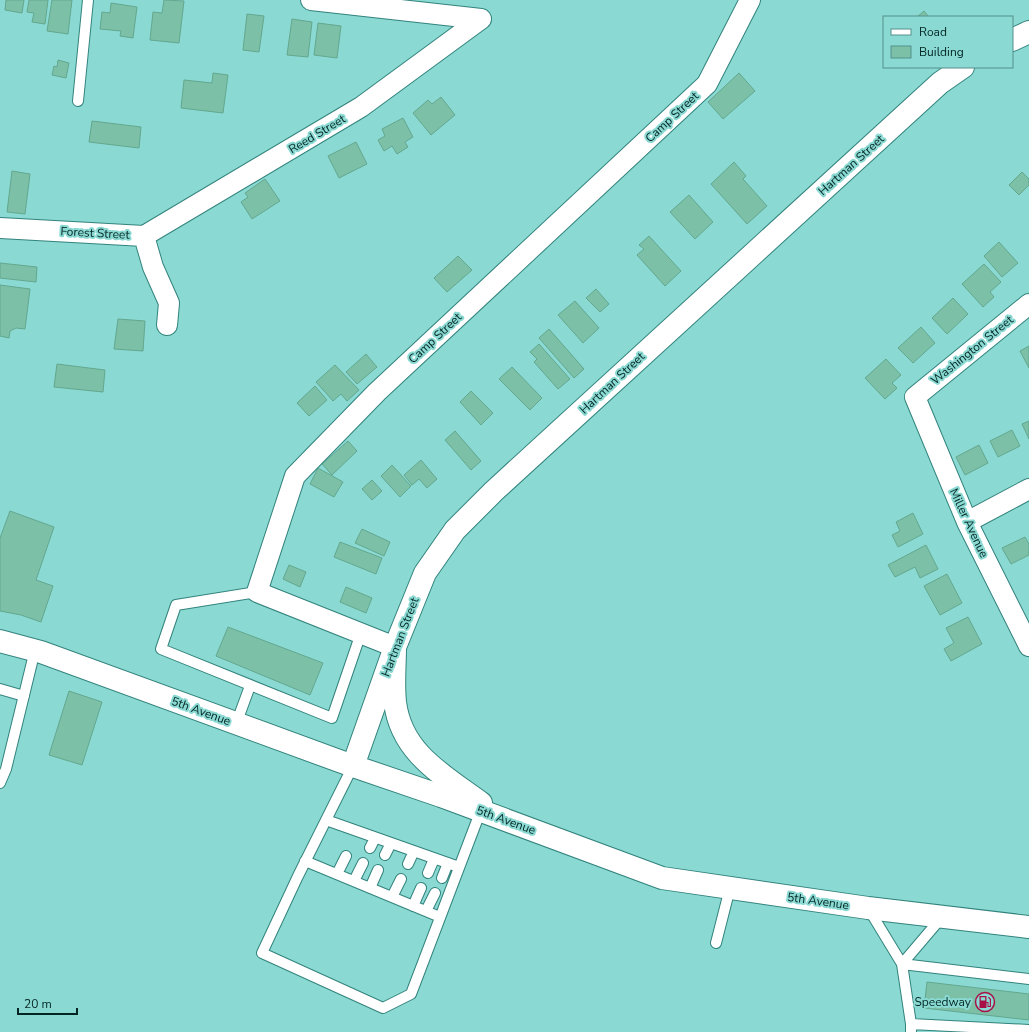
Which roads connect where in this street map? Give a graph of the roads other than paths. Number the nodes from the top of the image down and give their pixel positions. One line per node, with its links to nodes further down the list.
1 (88, 0): 8 (lane)
2 (311, 0): 4 (street)
3 (750, 0): 16 (street, Camp Street)
4 (438, 7): 10 (street, Reed Street)
5 (1029, 32): 6 (main road)
6 (1013, 40)
7 (961, 68): 20 (main road, Hartman Street)
8 (78, 101)
9 (0, 228): 10 (street, Forest Street)
10 (144, 236): 12 (street, Forest Street)
11 (1029, 304): 13 (street, Washington Street)
12 (167, 325)
13 (915, 397): 15 (street, Miller Avenue)
14 (1029, 489): 15 (street)
15 (967, 522): 19 (street, Miller Avenue)
16 (257, 592): 17 (street); 22 (lane)
17 (361, 633): 20 (street); 22 (lane)
18 (0, 642): 21 (main road, 5th Avenue)
19 (1029, 646)
20 (395, 647): 26 (main road, Hartman Street); 28 (main road)
21 (35, 650): 24 (lane); 25 (main road, 5th Avenue)
22 (250, 686): 25 (lane)
23 (0, 689): 24 (lane)
24 (24, 696): 27 (lane)
25 (236, 724): 26 (main road, 5th Avenue)
26 (353, 766): 28 (main road, 5th Avenue); 29 (lane)
27 (0, 783)
28 (490, 814): 43 (lane); 52 (main road, 5th Avenue)
29 (326, 820): 30 (lane); 39 (lane)
30 (358, 832): 31 (lane); 32 (lane)
31 (375, 838): 33 (lane); 34 (lane)
32 (353, 841)
33 (390, 843): 35 (lane); 36 (lane)
34 (370, 848)
35 (414, 851): 38 (lane); 42 (lane)
36 (385, 855)
37 (346, 856): 46 (lane)
38 (434, 859): 41 (lane); 45 (lane)
39 (305, 861): 46 (lane); 58 (lane)
40 (363, 863): 49 (lane)
41 (448, 863): 43 (lane); 47 (lane)
42 (408, 864)
43 (459, 867): 58 (lane)
44 (378, 870): 50 (lane)
45 (428, 873)
46 (337, 874): 49 (lane)
47 (442, 878)
48 (401, 879): 54 (lane)
49 (354, 881): 50 (lane)
50 (370, 888): 54 (lane)
51 (421, 888): 55 (lane)
52 (730, 888): 56 (main road, 5th Avenue); 61 (lane)
53 (435, 893): 57 (lane)
54 (392, 897): 55 (lane)
55 (413, 906): 57 (lane)
56 (868, 908): 59 (main road, 5th Avenue); 62 (lane)
57 (426, 911): 58 (lane)
58 (440, 916)
59 (942, 917): 60 (main road, 5th Avenue); 62 (lane)
60 (1029, 927)
61 (716, 943)
62 (902, 964): 63 (lane); 64 (lane)
63 (1029, 979)
64 (911, 1028): 65 (lane)
65 (1029, 1030)

